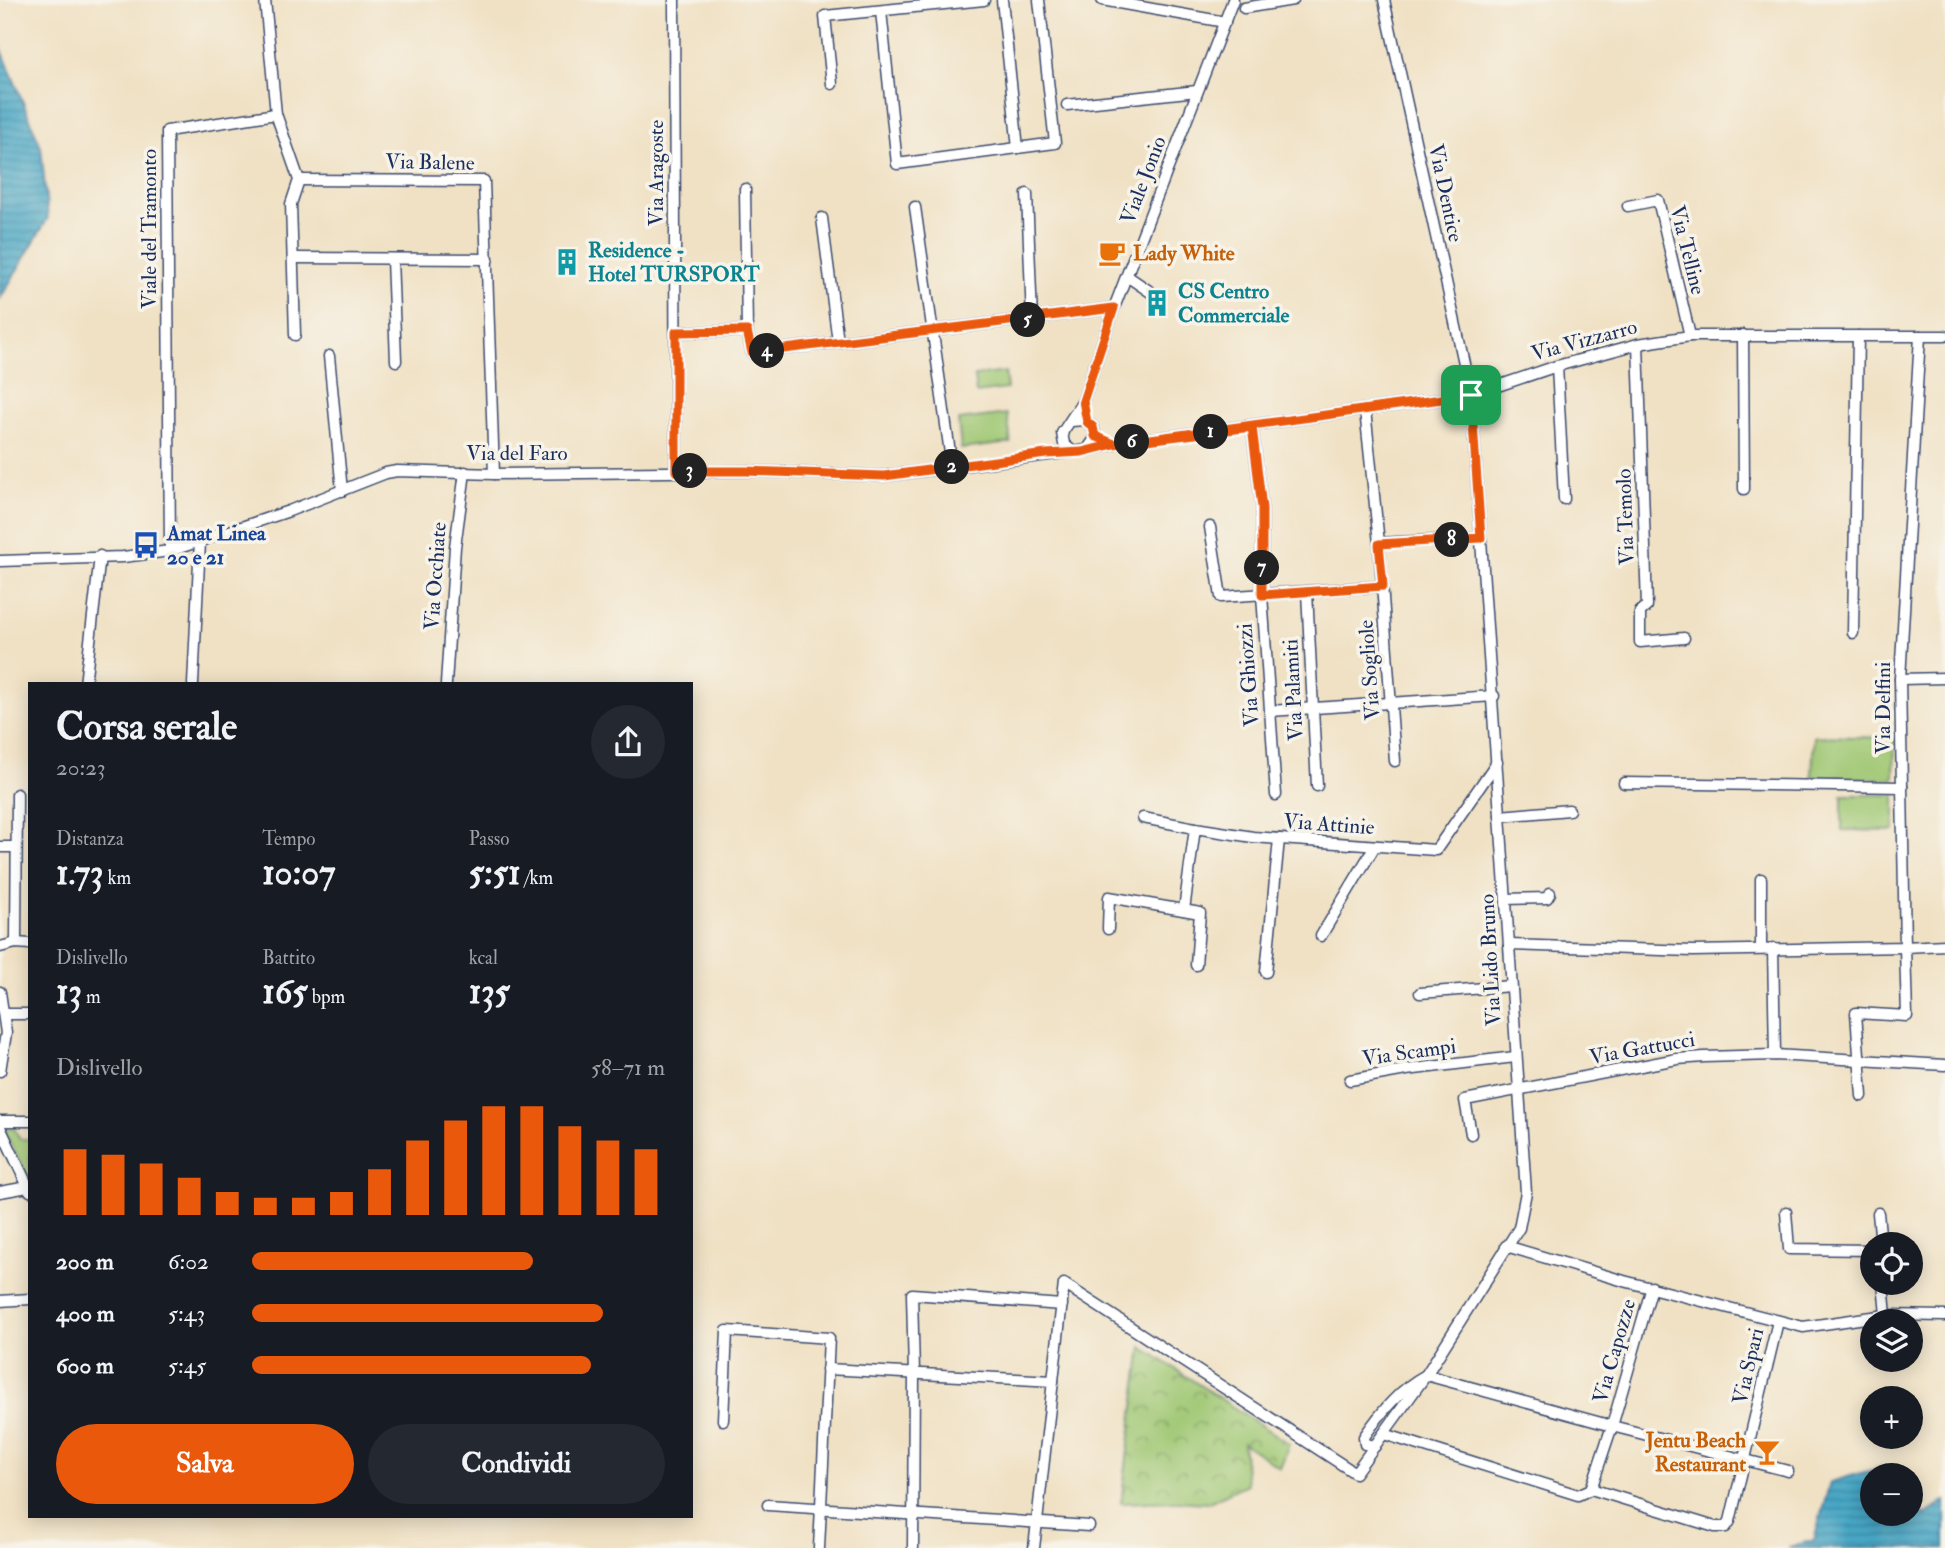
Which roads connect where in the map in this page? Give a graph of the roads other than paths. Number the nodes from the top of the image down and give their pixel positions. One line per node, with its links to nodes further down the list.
1 (265, 0): 16 (street)
2 (674, 0): 33 (street, Via Aragoste)
3 (984, 0): 11 (street)
4 (1002, 0): 17 (street)
5 (1039, 0): 17 (street)
6 (1102, 0): 12 (street)
7 (1233, 0): 12 (street, Viale Jonio)
8 (1293, 0): 10 (street)
9 (1384, 0): 45 (street, Via Dentice)
10 (1244, 8)
11 (881, 11): 13 (street); 17 (street)
12 (1225, 22): 14 (street, Viale Jonio)
13 (832, 84)
14 (1197, 91): 15 (street); 27 (street, Viale Jonio)
15 (1067, 104)
16 (276, 114): 18 (street); 68 (street, Viale del Tramonto)
17 (1018, 148)
18 (299, 180): 24 (street); 26 (street, Via Balene)
19 (745, 189): 32 (street)
20 (1027, 194): 30 (street)
21 (1628, 206): 36 (street, Via Telline)
22 (915, 207): 31 (street)
23 (822, 218): 40 (street)
24 (294, 258): 25 (street); 34 (street)
25 (392, 259): 26 (street); 43 (street)
26 (488, 259): 60 (street, Via Balene)
27 (1127, 276): 28 (street); 29 (street, Viale Jonio)
28 (1152, 293)
29 (1114, 308): 30 (street); 46 (street, Viale Jonio)
30 (1031, 319): 31 (street)
31 (933, 330): 40 (street); 57 (street)
32 (747, 331): 33 (street); 40 (street)
33 (676, 332): 58 (street, Via Aragoste)
34 (295, 335)
35 (1743, 335): 36 (street, Via Vizzarro); 37 (street, Via Vizzarro); 61 (street)
36 (1690, 336): 41 (street, Via Vizzarro)
37 (1858, 336): 39 (street, Via Vizzarro); 74 (street)
38 (1945, 336): 39 (street, Via Vizzarro)
39 (1920, 337): 77 (street, Via Delfini)
40 (838, 342)
41 (1637, 344): 44 (street, Via Vizzarro); 75 (street, Via Temolo)
42 (329, 356): 62 (street)
43 (396, 361)
44 (1557, 366): 45 (street, Via Vizzarro); 63 (street)
45 (1471, 395): 47 (street, Via Vizzarro); 65 (street, Via Lido Bruno)
46 (1083, 401): 48 (street, Viale Jonio); 49 (street, Viale Jonio)
47 (1365, 410): 50 (street, Via Vizzarro); 67 (street, Via Sogliole)
48 (1071, 421): 49 (street); 52 (street)
49 (1087, 422): 51 (street)
50 (1252, 427): 53 (street, Via Vizzarro); 73 (street, Via Ghiozzi)
51 (1095, 436): 53 (street, Via Vizzarro); 54 (street)
52 (1062, 438): 55 (street); 56 (street)
53 (1114, 444): 54 (street, Via Vizzarro)
54 (1087, 450): 55 (street, Via Vizzarro)
55 (1072, 451): 56 (street, Via del Faro)
56 (1046, 454): 57 (street, Via del Faro)
57 (952, 467): 58 (street, Via del Faro)
58 (676, 471): 60 (street, Via del Faro)
59 (465, 472): 60 (street, Via del Faro); 62 (street, Via del Faro); 80 (street, Via Occhiate)
60 (494, 474)
61 (1744, 489)
62 (342, 491): 66 (street, Via del Faro)
63 (1564, 499)
64 (1210, 527): 73 (street)
65 (1481, 538): 67 (street); 81 (street, Via Lido Bruno)
66 (200, 541): 68 (street, Via del Faro); 79 (street)
67 (1379, 544): 71 (street, Via Sogliole)
68 (170, 551): 69 (street, Via del Faro)
69 (100, 556): 70 (street, Via del Faro); 78 (street)
70 (0, 561)
71 (1383, 586): 72 (street); 82 (street, Via Sogliole)
72 (1307, 592): 73 (street); 83 (street, Via Palamiti)
73 (1262, 595): 84 (street, Via Ghiozzi)
74 (1853, 633)
75 (1684, 638)
76 (1945, 678): 77 (street)
77 (1900, 679): 89 (street, Via Delfini)
78 (85, 682)
79 (193, 682)
80 (446, 682)
81 (1493, 696): 82 (street); 86 (street, Via Lido Bruno)
82 (1391, 705): 83 (street); 85 (street, Via Sogliole)
83 (1313, 709): 84 (street); 88 (street, Via Palamiti)
84 (1270, 711): 91 (street, Via Ghiozzi)
85 (1395, 761)
86 (1497, 762): 93 (street, Via Lido Bruno); 97 (street, Via Attinie)
87 (1624, 783): 89 (street)
88 (1317, 786)
89 (1902, 787): 111 (street, Via Delfini)
90 (17, 794): 99 (street)
91 (1276, 795)
92 (1569, 810): 93 (street)
93 (1500, 816): 102 (street, Via Lido Bruno)
94 (1143, 818): 95 (street, Via Attinie)
95 (1195, 828): 96 (street, Via Attinie); 103 (street)
96 (1279, 839): 97 (street, Via Attinie); 114 (street)
97 (1375, 846): 105 (street)
98 (0, 847): 99 (street)
99 (16, 847): 106 (street)
100 (1761, 879): 112 (street)
101 (1550, 893): 102 (street)
102 (1506, 899): 108 (street, Via Lido Bruno)
103 (1184, 910): 104 (street); 113 (street)
104 (1108, 929)
105 (1321, 936)
106 (16, 943): 107 (street); 110 (street)
107 (28, 944)
108 (1509, 945): 112 (street); 115 (street, Via Lido Bruno)
109 (1945, 946): 111 (street)
110 (0, 947)
111 (1905, 947): 112 (street); 122 (street, Via Delfini)
112 (1767, 948): 120 (street)
113 (1196, 965)
114 (1266, 972)
115 (1511, 986): 117 (street); 121 (street, Via Lido Bruno)
116 (0, 992): 118 (street)
117 (1420, 993)
118 (5, 1014): 119 (street); 124 (street)
119 (28, 1014)
120 (1775, 1055): 122 (street, Via Gattucci); 126 (street, Via Gattucci)
121 (1515, 1057): 125 (street, Via Scampi); 126 (street, Via Lido Bruno)
122 (1859, 1059): 123 (street, Via Gattucci); 127 (street)
123 (1945, 1065)
124 (0, 1070)
125 (1350, 1080)
126 (1517, 1091): 131 (street, Via Gattucci); 138 (street, Via Lido Bruno)
127 (1862, 1096)
128 (0, 1121): 129 (street)
129 (28, 1121)
130 (0, 1127): 132 (street)
131 (1471, 1134)
132 (28, 1187)
133 (28, 1189): 134 (street)
134 (0, 1192)
135 (1786, 1212): 139 (street)
136 (1878, 1213): 137 (street)
137 (1880, 1232)
138 (1506, 1246): 140 (street); 150 (street, Via Lido Bruno)
139 (1860, 1250)
140 (1653, 1287): 147 (street); 153 (street, Via Capozze)
141 (28, 1299): 142 (street)
142 (0, 1300)
143 (1062, 1306): 149 (street); 151 (street); 155 (street, Via Lido Bruno)
144 (1923, 1316): 145 (street)
145 (1945, 1316)
146 (1860, 1319): 147 (street)
147 (1778, 1321): 156 (street, Via Spari)
148 (827, 1369): 149 (street); 152 (street); 160 (street)
149 (914, 1373): 151 (street); 161 (street)
150 (1426, 1375): 153 (street); 154 (street, Via Lido Bruno); 155 (street)
151 (1053, 1381): 162 (street)
152 (723, 1420)
153 (1612, 1426): 156 (street); 158 (street, Via Capozze)
154 (1384, 1434): 155 (street, Via Lido Bruno); 158 (street)
155 (1375, 1446)
156 (1745, 1460): 157 (street); 158 (street, Via Spari)
157 (1788, 1471)
158 (1591, 1489)
159 (768, 1505): 160 (street)
160 (821, 1508): 161 (street); 164 (street)
161 (913, 1513): 162 (street); 165 (street)
162 (1037, 1522): 163 (street); 166 (street)
163 (1089, 1526)
164 (819, 1548)
165 (913, 1548)
166 (1034, 1548)

